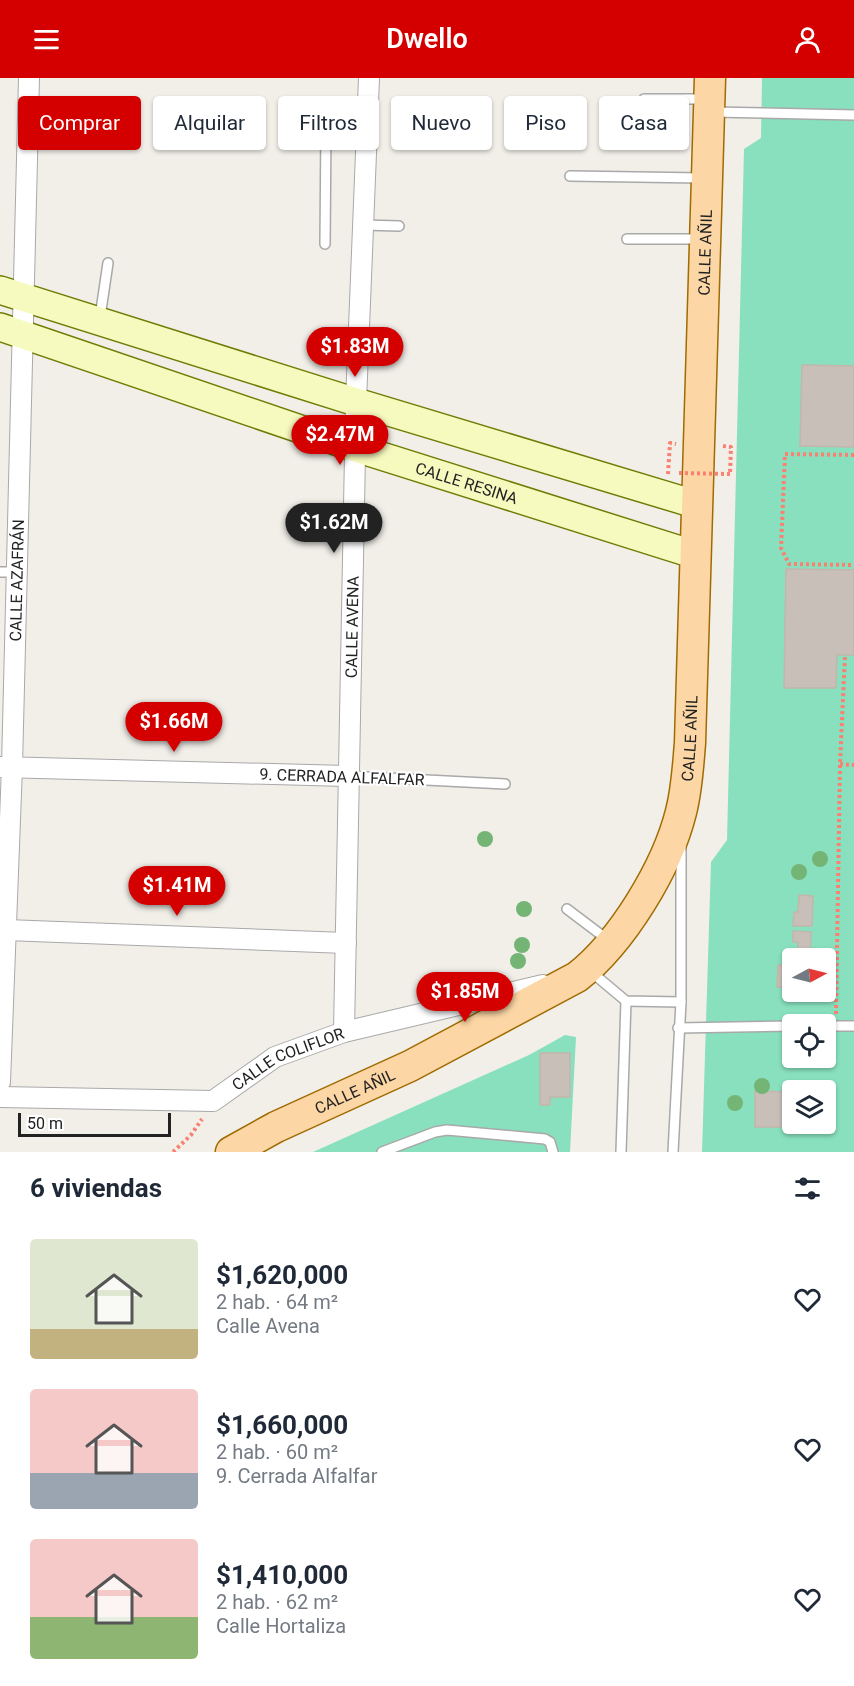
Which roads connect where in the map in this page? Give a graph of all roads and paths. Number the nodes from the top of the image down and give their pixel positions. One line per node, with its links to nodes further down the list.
1 (29, 78): 17 (street, CALLE AZAFRÁN)
2 (369, 78): 3 (street, CALLE AVENA)
3 (369, 96)
4 (709, 97): 5 (lane); 6 (lane); 10 (main road, CALLE AÑIL)
5 (689, 98)
6 (854, 116)
7 (326, 150): 15 (lane)
8 (367, 150): 11 (street, CALLE AVENA)
9 (570, 176): 10 (lane)
10 (707, 178): 14 (main road, CALLE AÑIL)
11 (363, 225): 12 (lane); 20 (street, CALLE AVENA)
12 (399, 226)
13 (627, 238): 14 (lane)
14 (705, 239): 26 (main road, CALLE AÑIL)
15 (324, 244)
16 (108, 263): 18 (lane)
17 (11, 293): 18 (street); 19 (street, CALLE AZAFRÁN)
18 (100, 321): 20 (street)
19 (11, 331): 23 (street, CALLE RESINA); 29 (street, CALLE AZAFRÁN)
20 (356, 402): 23 (street, CALLE AVENA); 25 (street)
21 (679, 445): 25 (path)
22 (731, 447): 25 (path, bridge)
23 (356, 448): 27 (street, CALLE RESINA); 34 (street, CALLE AVENA)
24 (854, 455): 28 (path)
25 (673, 484): 26 (street)
26 (698, 506): 27 (main road, CALLE AÑIL)
27 (696, 555): 36 (main road, CALLE AÑIL)
28 (854, 565)
29 (8, 572): 33 (street, CALLE AZAFRÁN)
30 (845, 655): 31 (path)
31 (840, 764): 32 (path); 45 (path)
32 (854, 765)
33 (6, 767): 34 (street, 9. CERRADA ALFALFAR); 38 (street, CALLE AZAFRÁN)
34 (347, 776): 35 (lane, 9. CERRADA ALFALFAR); 39 (street, CALLE AVENA)
35 (505, 784)
36 (681, 814): 40 (main road, CALLE AÑIL); 44 (lane)
37 (567, 909): 40 (lane)
38 (6, 930): 39 (street); 41 (street, CALLE AZAFRÁN)
39 (346, 943): 50 (street, CALLE AVENA)
40 (611, 943): 42 (main road, CALLE AÑIL)
41 (3, 950): 51 (street, CALLE AZAFRÁN)
42 (582, 973): 43 (lane); 50 (street, CALLE COLIFLOR); 56 (main road, CALLE AÑIL)
43 (626, 1001): 44 (lane); 59 (lane)
44 (681, 1002): 49 (lane)
45 (835, 1014)
46 (782, 1026): 49 (lane)
47 (836, 1026): 48 (lane)
48 (854, 1026)
49 (678, 1028): 60 (lane)
50 (344, 1032): 53 (street, CALLE COLIFLOR)
51 (0, 1082)
52 (0, 1097): 53 (street)
53 (213, 1101): 55 (path)
54 (392, 1150): 57 (lane); 58 (lane)
55 (173, 1152)
56 (231, 1152)
57 (382, 1152)
58 (553, 1152)
59 (621, 1152)
60 (673, 1152)

